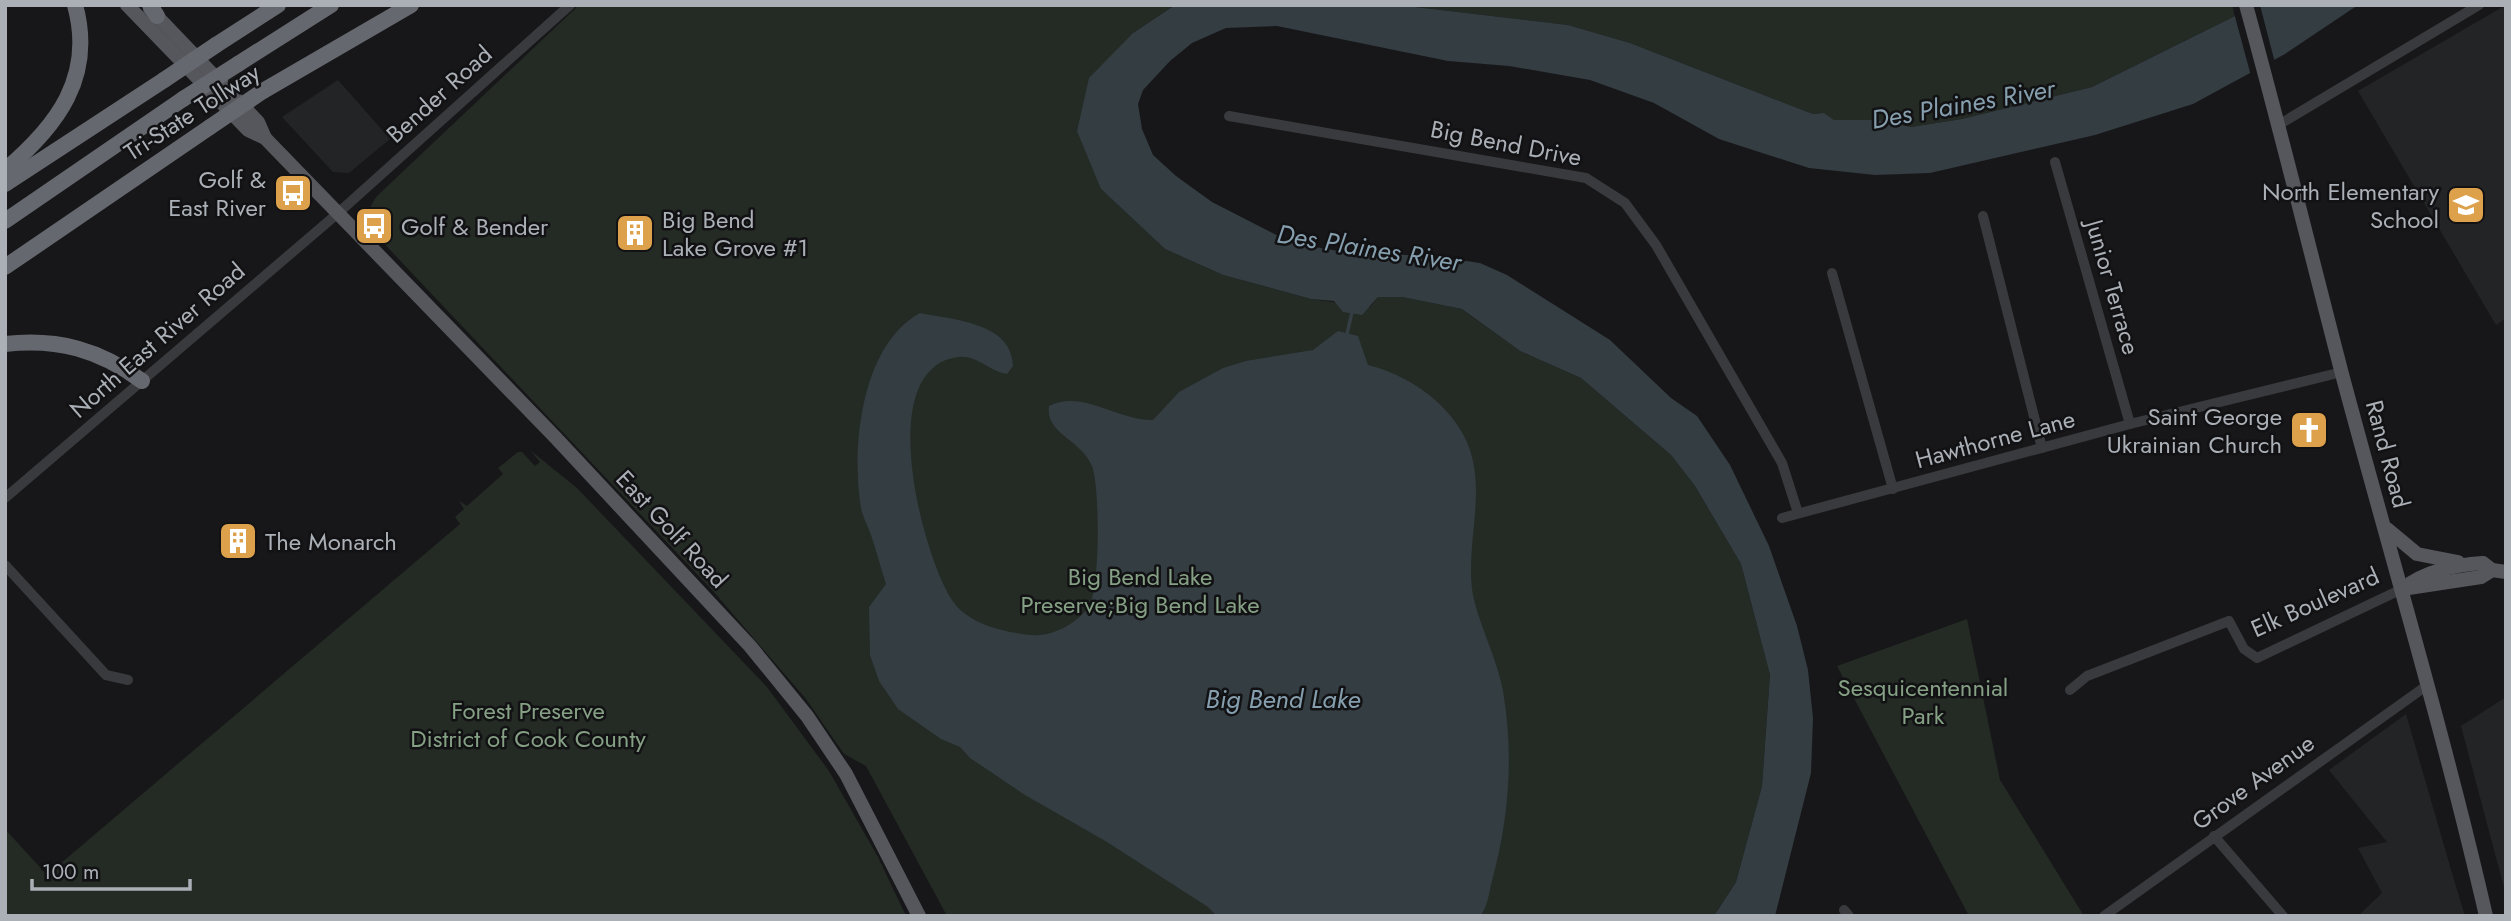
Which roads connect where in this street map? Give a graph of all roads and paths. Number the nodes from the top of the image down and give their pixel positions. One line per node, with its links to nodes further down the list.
1 (75, 5): 14 (highway)
2 (127, 5): 12 (main road)
3 (278, 5): 15 (highway, bridge)
4 (331, 5): 18 (highway, Tri-State Tollway, bridge)
5 (411, 5): 19 (highway, Tri-State Tollway, bridge)
6 (570, 5): 16 (street, Bender Road)
7 (2246, 5): 11 (main road, Rand Road)
8 (2479, 5): 11 (street)
9 (151, 9): 12 (main road)
10 (1229, 116): 28 (street, Big Bend Drive)
11 (2280, 124): 22 (main road, Rand Road)
12 (265, 138): 16 (main road, East Golf Road)
13 (2054, 162): 24 (street, Junior Terrace)
14 (5, 170)
15 (5, 184)
16 (337, 214): 23 (street, North East River Road); 39 (main road, East Golf Road)
17 (1983, 216): 25 (street)
18 (5, 221)
19 (5, 267)
20 (1832, 273): 26 (street)
21 (5, 344): 23 (highway)
22 (2342, 372): 24 (street, Hawthorne Lane); 30 (main road, Rand Road)
23 (142, 381): 27 (street, North East River Road)
24 (2130, 424): 25 (street, Hawthorne Lane)
25 (2042, 448): 26 (street, Hawthorne Lane)
26 (1893, 489): 28 (street, Hawthorne Lane)
27 (5, 498)
28 (1798, 513): 29 (street, Hawthorne Lane)
29 (1782, 517)
30 (2385, 527): 31 (main road); 34 (main road, Rand Road)
31 (2470, 564): 33 (main road, Elk Boulevard); 34 (main road, Elk Boulevard)
32 (5, 565): 35 (street)
33 (2499, 571): 34 (main road, Elk Boulevard)
34 (2402, 589): 36 (main road, Rand Road); 37 (street, Elk Boulevard)
35 (128, 680)
36 (2429, 684): 38 (street, Grove Avenue); 42 (main road, Rand Road)
37 (2070, 690)
38 (2214, 836): 40 (street, Grove Avenue); 41 (street)
39 (919, 916)
40 (2104, 916)
41 (2283, 916)
42 (2486, 916)

